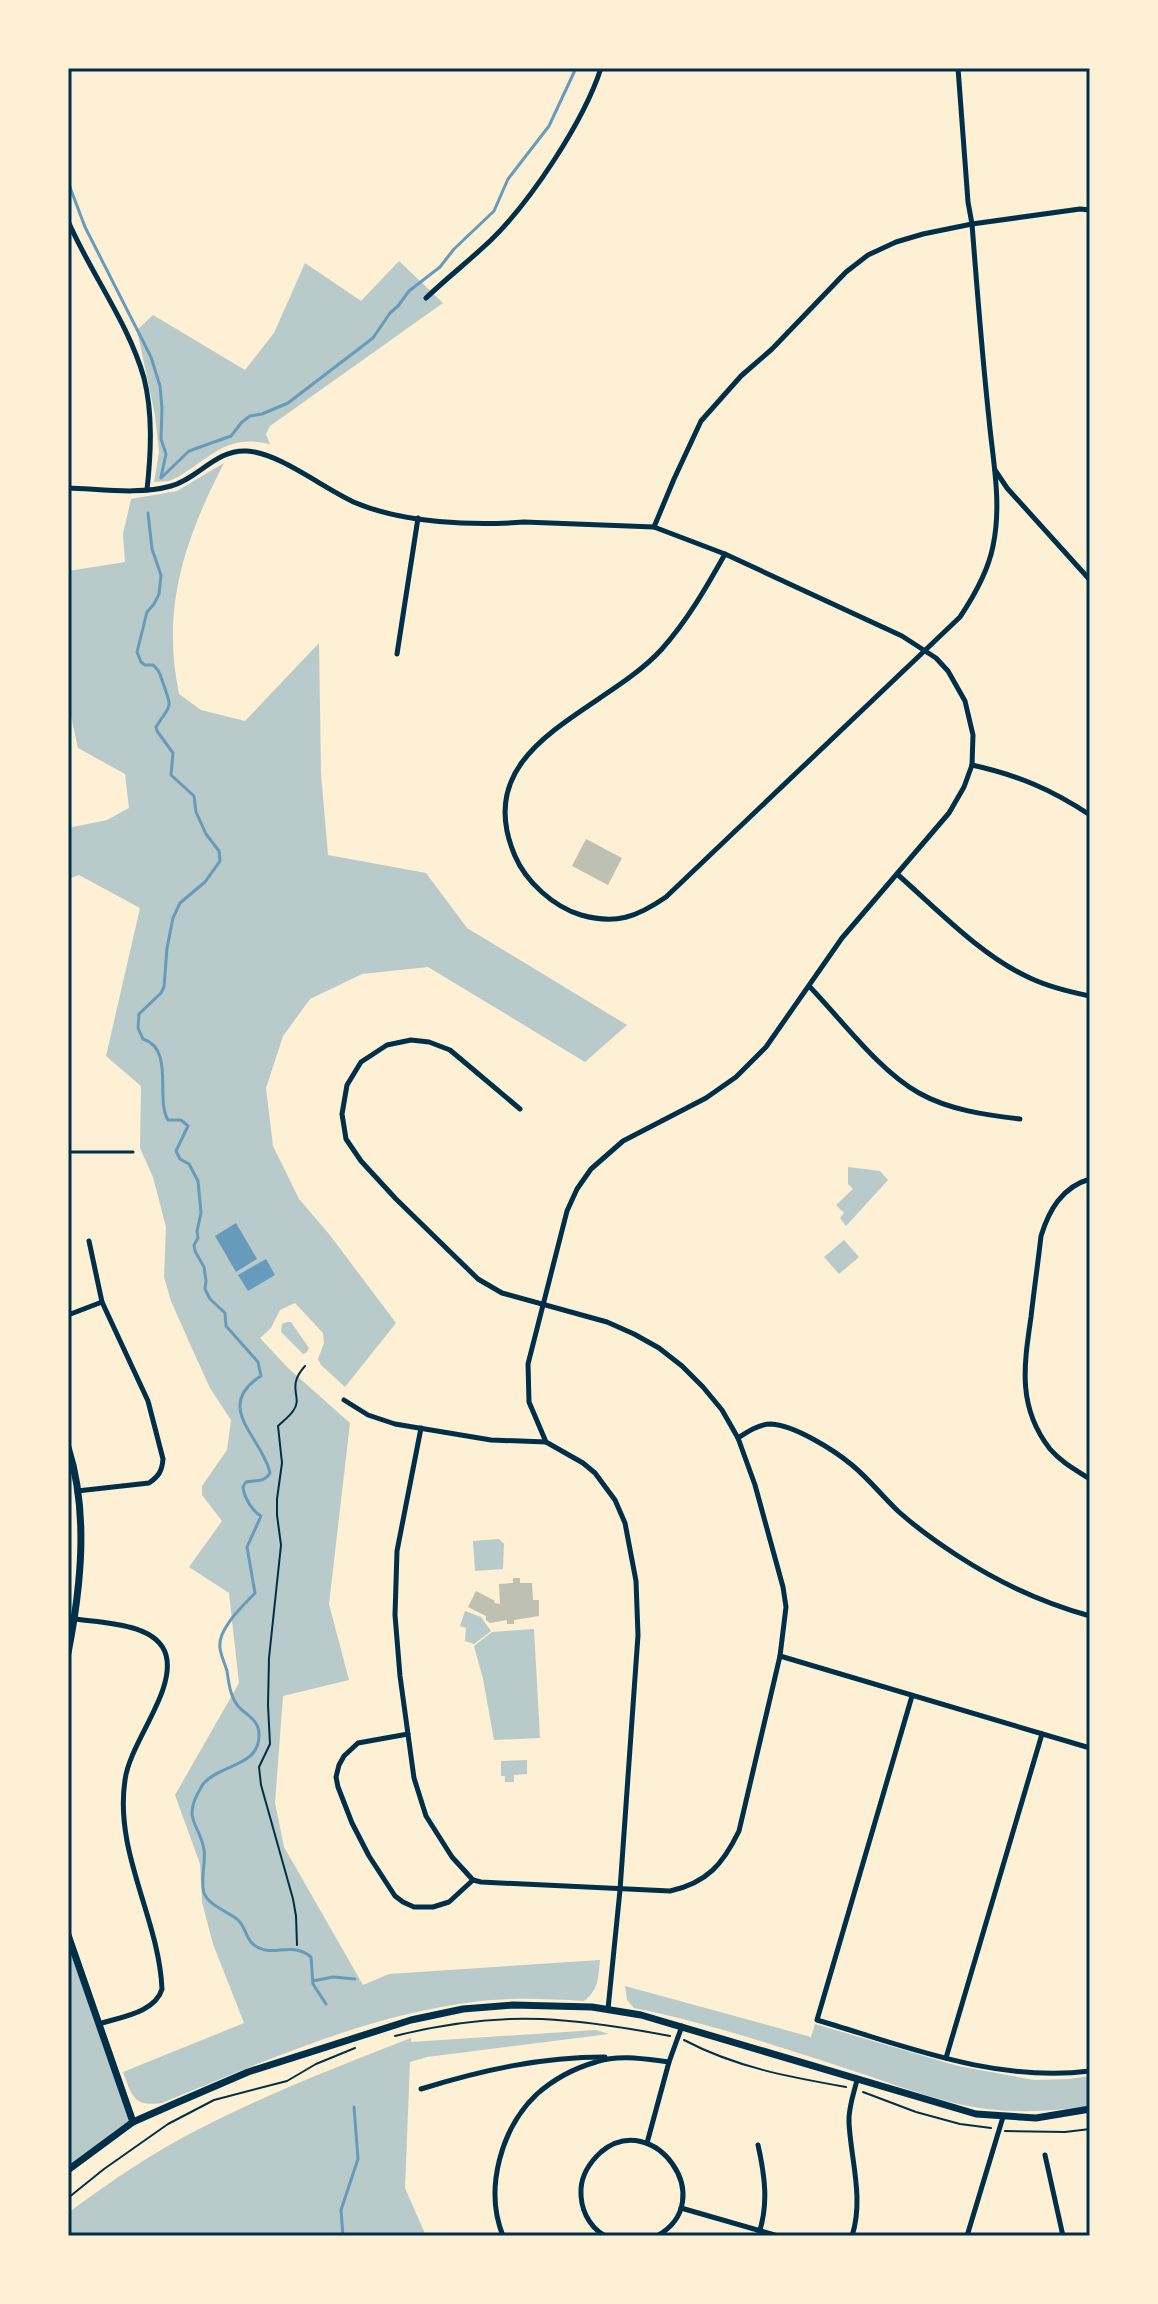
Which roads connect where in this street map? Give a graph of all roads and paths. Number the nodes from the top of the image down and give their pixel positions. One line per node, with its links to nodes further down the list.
1 (601, 68): 6 (street)
2 (958, 68): 5 (street)
3 (1090, 210): 5 (street)
4 (68, 221): 9 (street)
5 (972, 224): 7 (street); 11 (street)
6 (426, 298)
7 (995, 469): 13 (street); 14 (street)
8 (68, 488): 9 (street)
9 (147, 490): 10 (street)
10 (418, 518): 11 (street); 15 (street)
11 (654, 527): 12 (street)
12 (725, 554): 14 (street); 14 (street)
13 (1090, 580)
14 (926, 651): 16 (street)
15 (397, 654)
16 (972, 765): 17 (street); 18 (street)
17 (1090, 815)
18 (897, 874): 19 (street); 20 (street)
19 (809, 986): 22 (street); 28 (street)
20 (1090, 996)
21 (520, 1109): 28 (street)
22 (1020, 1119)
23 (68, 1152): 24 (lane)
24 (133, 1152)
25 (1090, 1179): 36 (street)
26 (89, 1241): 27 (street)
27 (102, 1302): 29 (street); 37 (street)
28 (543, 1305): 33 (street); 34 (street)
29 (68, 1315)
30 (305, 1366): 49 (path)
31 (344, 1400): 32 (street)
32 (421, 1428): 34 (street); 43 (street)
33 (738, 1438): 38 (street); 41 (street)
34 (546, 1442): 47 (street)
35 (68, 1447): 37 (main road)
36 (1090, 1479)
37 (77, 1491): 39 (main road)
38 (1090, 1616)
39 (75, 1619): 40 (main road); 51 (street)
40 (68, 1653)
41 (780, 1656): 42 (street); 47 (street)
42 (912, 1696): 44 (street); 54 (street)
43 (408, 1734): 46 (street); 46 (street)
44 (1042, 1734): 45 (street); 54 (street)
45 (1090, 1748)
46 (473, 1880): 47 (street)
47 (620, 1890): 50 (street)
48 (68, 1935): 51 (main road)
49 (297, 1945)
50 (608, 2009): 52 (main road); 61 (main road)
51 (98, 2024): 61 (main road)
52 (682, 2026): 55 (street); 57 (main road)
53 (634, 2057): 55 (street); 58 (street); 68 (street)
54 (946, 2058): 56 (street)
55 (669, 2062): 62 (street)
56 (1090, 2071)
57 (857, 2080): 60 (main road); 72 (street)
58 (421, 2089)
59 (1090, 2109): 60 (main road)
60 (1003, 2117): 73 (street)
61 (133, 2122): 65 (main road)
62 (647, 2143): 66 (street); 69 (street)
63 (758, 2145): 67 (street)
64 (1045, 2155): 74 (street)
65 (68, 2170)
66 (681, 2208): 67 (street); 70 (street)
67 (759, 2234): 71 (street)
68 (503, 2236)
69 (605, 2236)
70 (657, 2236)
71 (778, 2236)
72 (852, 2236)
73 (967, 2236)
74 (1063, 2236)

